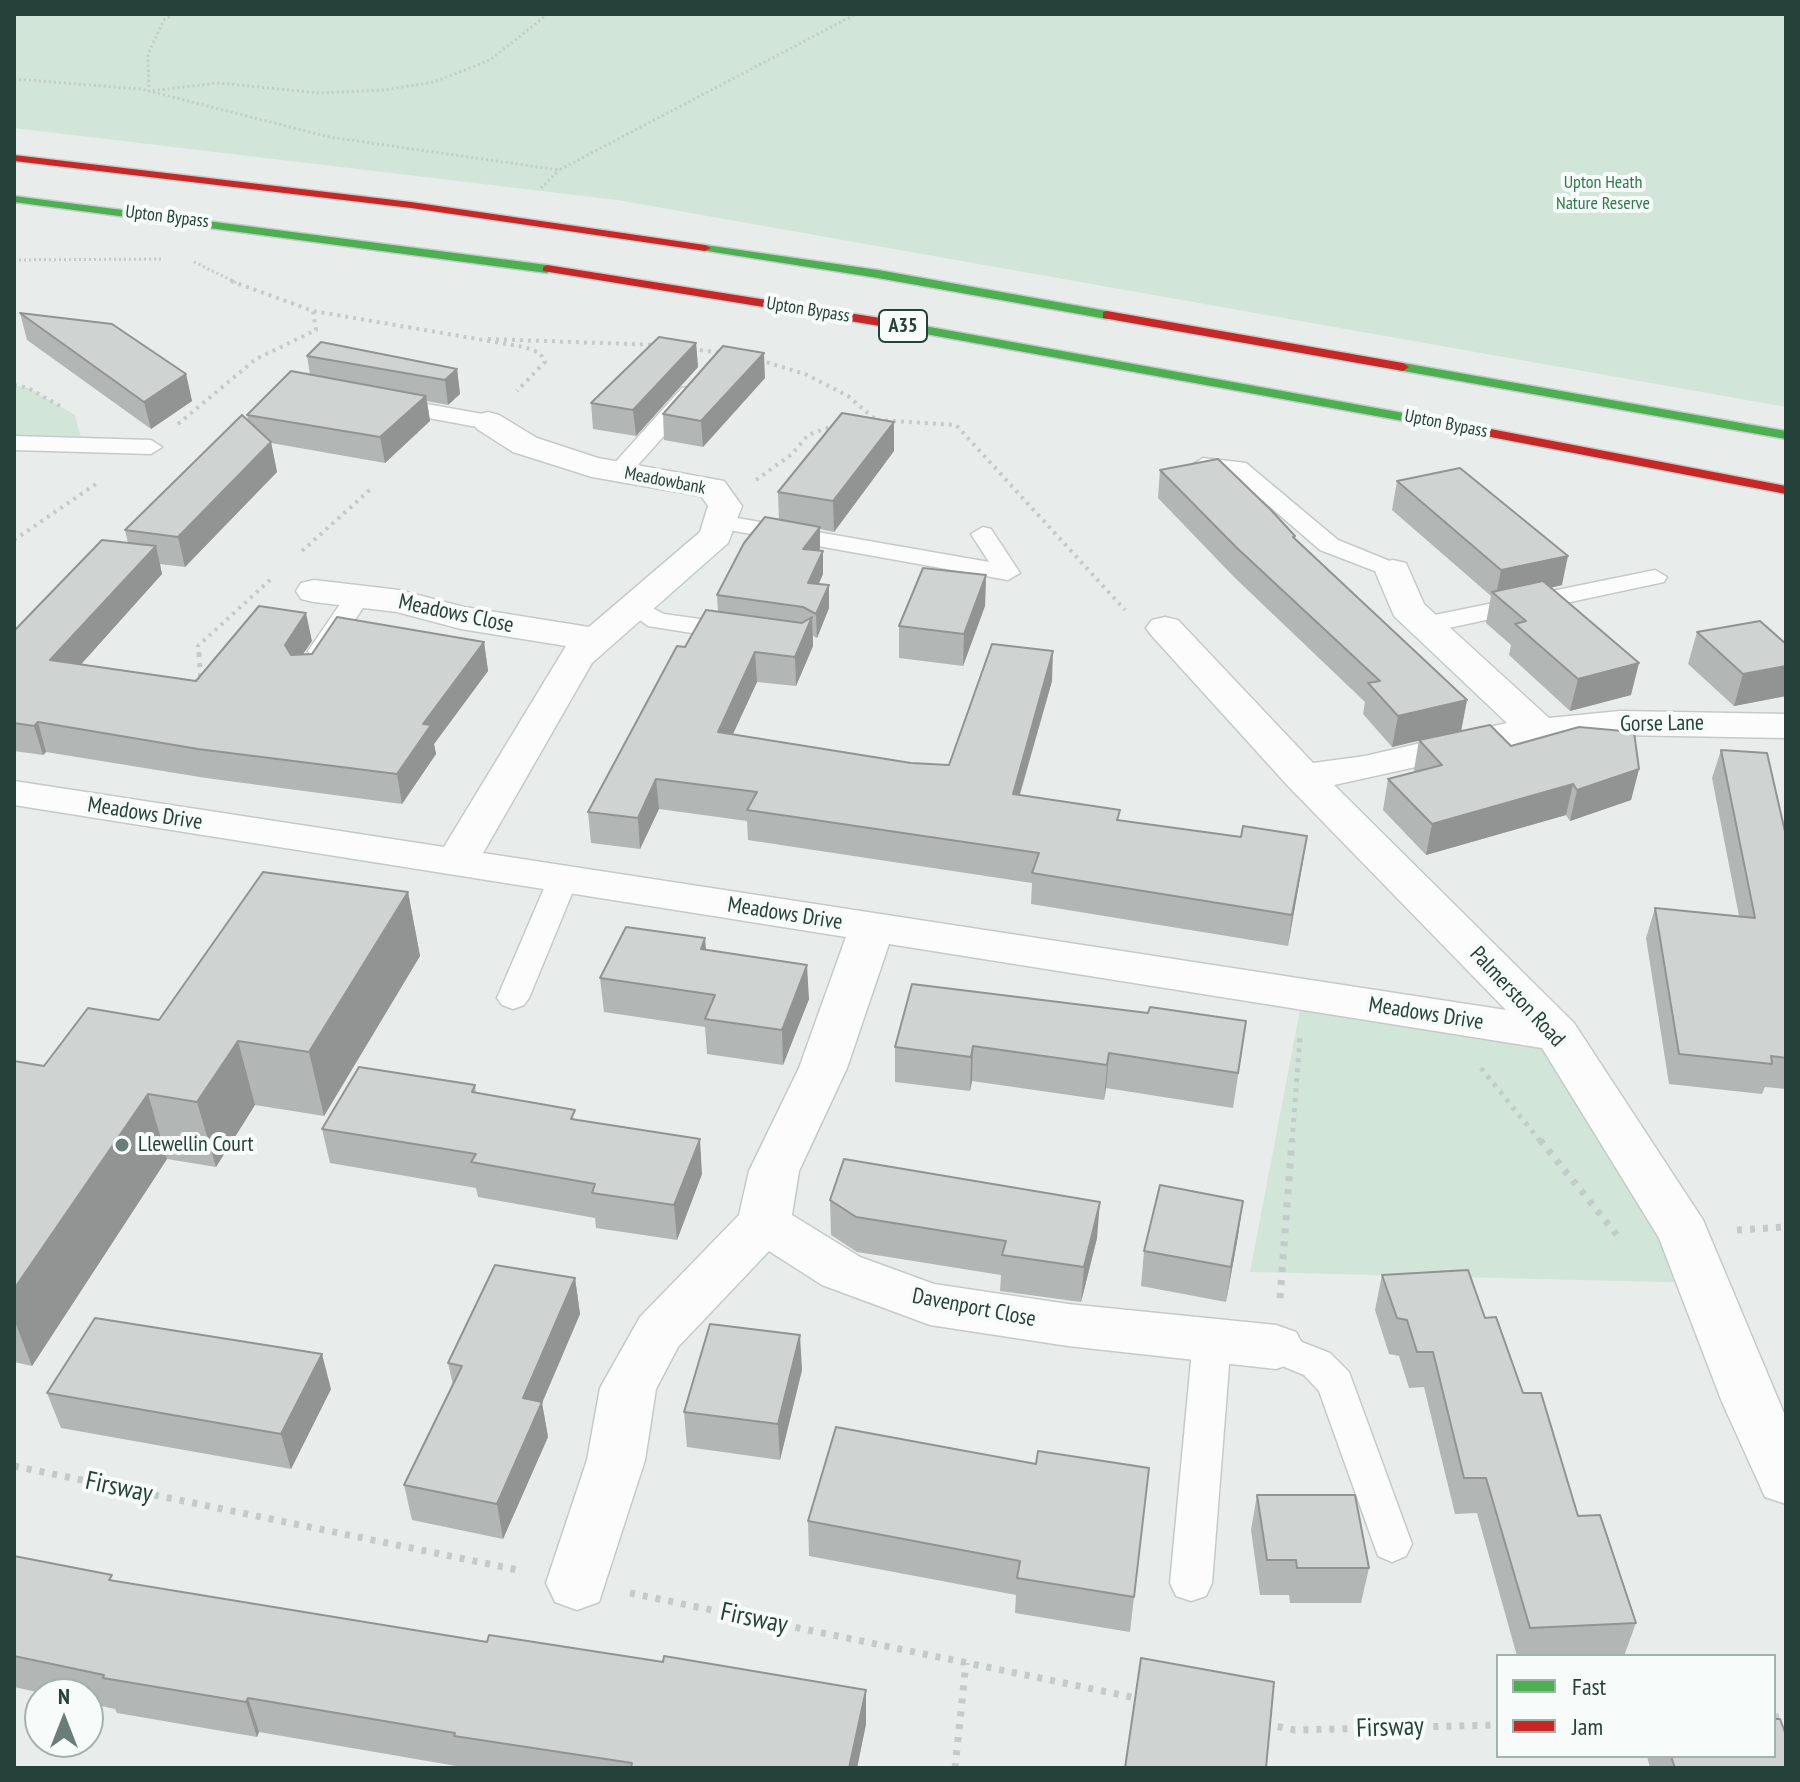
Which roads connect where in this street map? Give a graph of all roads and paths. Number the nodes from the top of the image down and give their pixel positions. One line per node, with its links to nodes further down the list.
1 (174, 14): 5 (path)
2 (548, 14): 5 (path)
3 (856, 14): 5 (path)
4 (14, 79): 5 (path)
5 (149, 91)
6 (14, 158): 16 (highway, Upton Bypass / A35)
7 (14, 199): 22 (highway, Upton Bypass / A35)
8 (164, 259): 9 (path)
9 (14, 260)
10 (192, 261): 14 (path)
11 (700, 382): 20 (lane)
12 (368, 400): 14 (lane)
13 (863, 421): 33 (path)
14 (488, 422): 20 (street, Meadowbank)
15 (850, 423): 23 (path)
16 (1786, 435)
17 (14, 443): 18 (lane)
18 (151, 447)
19 (1203, 465): 26 (lane)
20 (619, 472): 23 (street, Meadowbank)
21 (373, 487): 25 (path)
22 (1786, 490)
23 (716, 505): 24 (lane); 31 (street, Meadowbank)
24 (983, 534)
25 (297, 555)
26 (1393, 571): 32 (street)
27 (276, 575): 37 (path)
28 (1655, 577): 32 (lane)
29 (314, 591): 30 (street, Meadows Close)
30 (358, 596): 35 (street, Meadows Close); 36 (lane)
31 (635, 607): 34 (lane); 35 (street, Meadowbank)
32 (1425, 625): 39 (street)
33 (1165, 628): 40 (street, Palmerston Road)
34 (759, 635)
35 (587, 648): 42 (street)
36 (306, 675)
37 (197, 690)
38 (1786, 726): 39 (street, Gorse Lane)
39 (1539, 731): 40 (street, Gorse Lane)
40 (1303, 777): 48 (street, Palmerston Road)
41 (20, 803): 42 (street, Meadows Drive)
42 (456, 862): 43 (street, Meadows Drive)
43 (563, 879): 44 (street, Meadows Drive); 46 (lane)
44 (872, 927): 45 (street, Meadows Drive); 49 (street)
45 (1303, 994): 47 (street, Meadows Drive); 52 (path)
46 (513, 998)
47 (1448, 1017): 48 (street, Meadows Drive); 50 (path)
48 (1557, 1034): 54 (street, Palmerston Road)
49 (764, 1223): 51 (street, Davenport Close); 56 (street)
50 (1627, 1247)
51 (1212, 1340): 52 (street, Davenport Close); 57 (lane)
52 (1276, 1347): 55 (lane)
53 (14, 1466): 56 (path, Firsway)
54 (1786, 1480)
55 (1392, 1544)
56 (577, 1583): 58 (path, Firsway)
57 (1191, 1583)
58 (966, 1663): 59 (path, Firsway); 62 (path)
59 (1146, 1700)
60 (1250, 1721): 61 (path, Firsway)
61 (1496, 1725)
62 (955, 1768)

